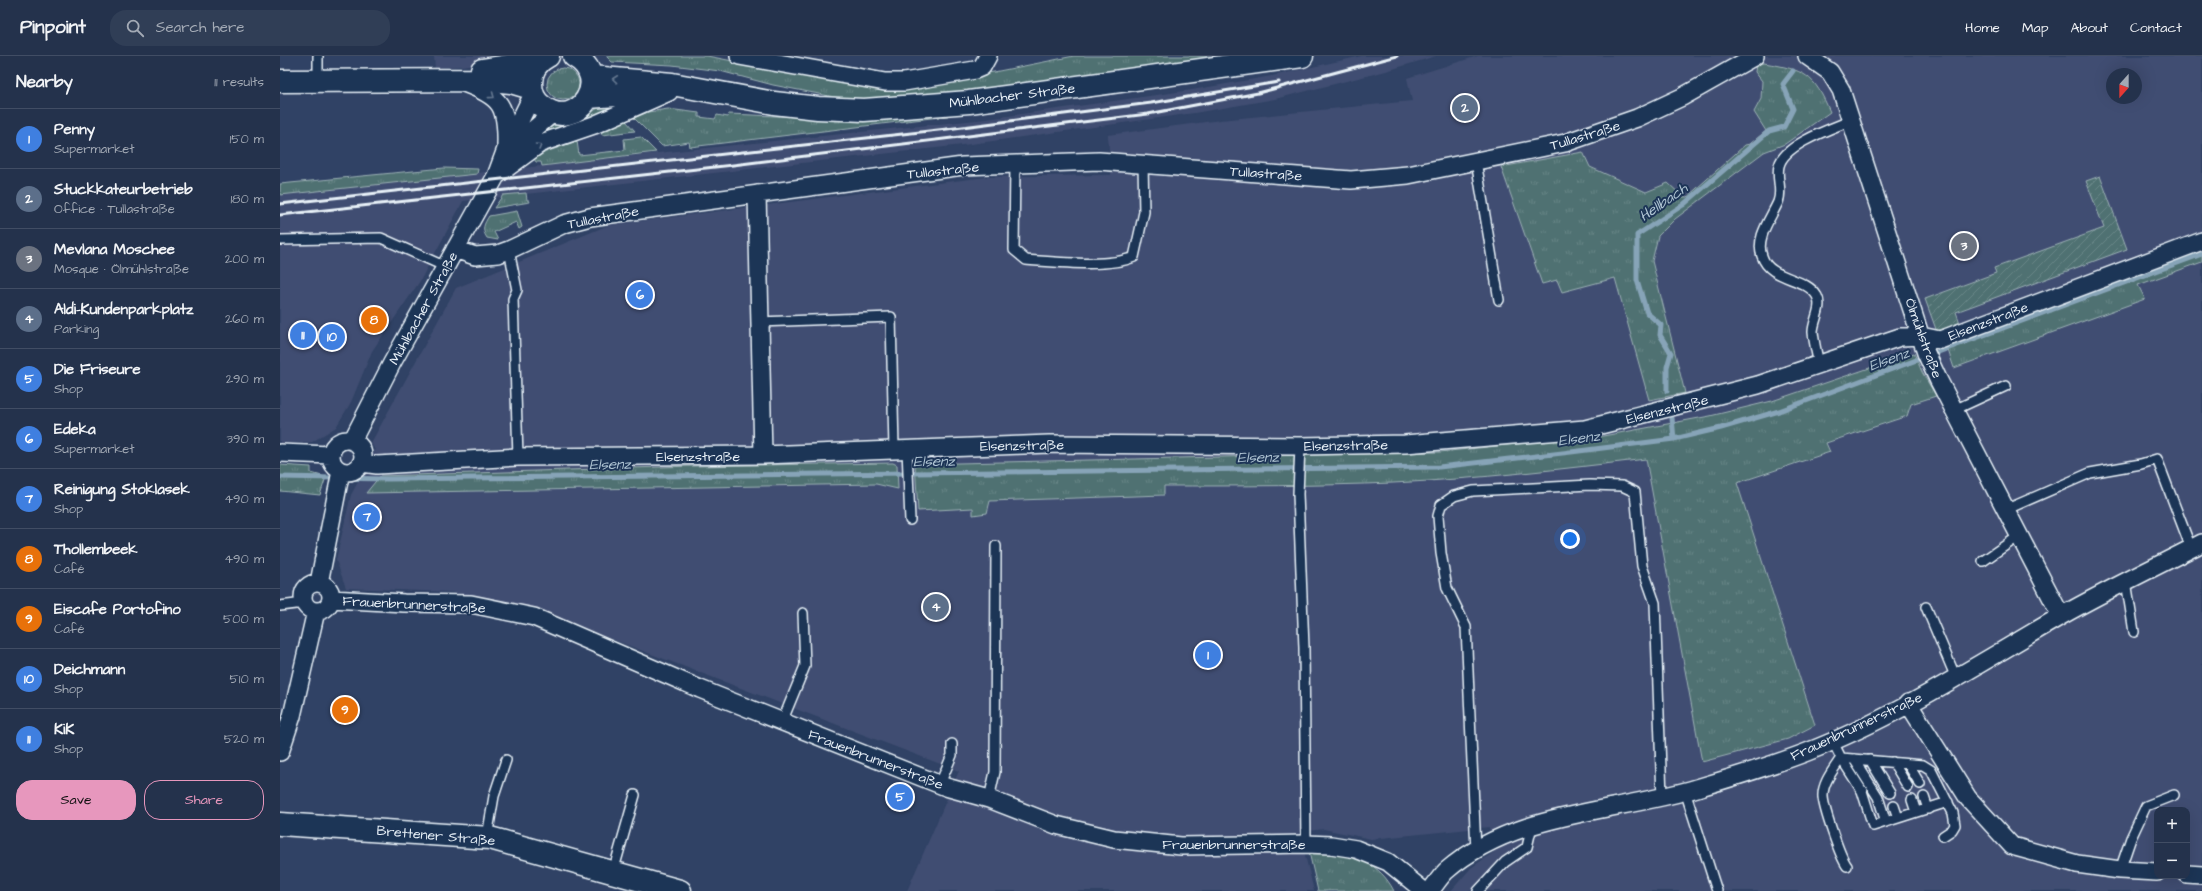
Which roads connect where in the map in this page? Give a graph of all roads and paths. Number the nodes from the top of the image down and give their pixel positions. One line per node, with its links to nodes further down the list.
1 (318, 56): 12 (lane)
2 (739, 56): 3 (street)
3 (988, 56)
4 (1302, 56): 15 (street, Mühlbacher Straße)
5 (1755, 56): 19 (street, Tullastraße)
6 (1807, 56): 17 (street, Ölmühlstraße)
7 (544, 59): 9 (street); 13 (street)
8 (584, 69): 14 (street, Mühlbacher Straße); 15 (street, Mühlbacher Straße, one-way to 8); 16 (street)
9 (405, 80): 11 (street); 12 (street)
10 (280, 81): 12 (street)
11 (456, 81): 13 (street); 18 (street, Mühlbacher Straße, one-way to 18)
12 (318, 82)
13 (532, 91): 16 (street); 18 (street, Mühlbacher Straße)
14 (669, 92): 15 (street, Mühlbacher Straße); 22 (street, Mühlbacher Straße, one-way to 14)
15 (722, 95)
16 (554, 113): 22 (street, Mühlbacher Straße)
17 (1852, 120): 31 (street, Ölmühlstraße); 32 (lane)
18 (506, 148): 22 (street, Mühlbacher Straße)
19 (1476, 161): 21 (street, Tullastraße); 29 (lane)
20 (1015, 164): 21 (street, Tullastraße); 21 (lane); 23 (street, Tullastraße)
21 (1143, 164)
22 (496, 176): 26 (street, Mühlbacher Straße)
23 (757, 194): 27 (street, Tullastraße); 30 (street)
24 (280, 240): 28 (lane)
25 (2202, 241): 31 (street, Elsenzstraße)
26 (455, 249): 27 (street, Tullastraße); 28 (street, Mühlbacher Straße)
27 (509, 250): 41 (lane)
28 (446, 266): 35 (street, Mühlbacher Straße)
29 (1498, 300)
30 (759, 322): 38 (lane); 40 (street)
31 (1921, 336): 32 (street, Elsenzstraße); 34 (street, Ölmühlstraße)
32 (1819, 365): 36 (street, Elsenzstraße)
33 (2006, 386): 34 (lane)
34 (1954, 410): 44 (street, Ölmühlstraße)
35 (352, 441): 39 (street); 42 (street)
36 (1300, 446): 38 (street, Elsenzstraße); 92 (lane)
37 (280, 453): 39 (street)
38 (903, 454): 40 (street, Elsenzstraße); 45 (lane)
39 (331, 455): 43 (street)
40 (763, 455): 41 (street, Elsenzstraße)
41 (518, 457): 42 (street, Elsenzstraße)
42 (362, 463): 43 (street)
43 (341, 471): 51 (street)
44 (2005, 510): 46 (street, Ölmühlstraße); 47 (lane)
45 (910, 520)
46 (2019, 536): 49 (lane); 57 (street, Ölmühlstraße)
47 (2197, 545): 50 (street, Frauenbrunnerstraße)
48 (996, 546): 80 (lane)
49 (1983, 561)
50 (2126, 581): 57 (street, Frauenbrunnerstraße); 58 (lane)
51 (319, 583): 52 (street); 54 (street)
52 (331, 599): 54 (street); 61 (street, Frauenbrunnerstraße)
53 (280, 606): 54 (lane)
54 (310, 607): 64 (street)
55 (1926, 607): 59 (lane)
56 (803, 613): 61 (lane)
57 (2061, 616): 59 (street, Frauenbrunnerstraße)
58 (2134, 632)
59 (1956, 678): 60 (street, Frauenbrunnerstraße)
60 (1908, 703): 62 (street, Frauenbrunnerstraße); 95 (street)
61 (782, 722): 71 (street, Frauenbrunnerstraße)
62 (1832, 740): 65 (lane); 74 (street, Frauenbrunnerstraße)
63 (952, 744): 71 (lane)
64 (280, 752)
65 (1841, 758): 66 (lane); 87 (lane); 94 (lane)
66 (1854, 759): 68 (lane); 87 (lane)
67 (506, 760): 91 (lane)
68 (1870, 760): 69 (lane); 75 (lane)
69 (1893, 762): 70 (lane); 73 (lane)
70 (1908, 764): 72 (lane); 82 (lane)
71 (940, 784): 80 (street, Frauenbrunnerstraße)
72 (1920, 784)
73 (1908, 787)
74 (1685, 791): 78 (street, Frauenbrunnerstraße); 104 (lane)
75 (1890, 793)
76 (635, 795): 96 (lane)
77 (2174, 795): 95 (lane)
78 (1662, 797): 89 (street, Frauenbrunnerstraße); 93 (lane)
79 (1924, 797): 84 (lane)
80 (989, 799): 92 (street, Frauenbrunnerstraße)
81 (1912, 800): 85 (lane)
82 (1948, 802): 84 (lane); 90 (lane)
83 (1894, 806): 86 (lane)
84 (1928, 809): 85 (lane)
85 (1916, 812): 86 (lane)
86 (1898, 818): 87 (lane)
87 (1886, 822)
88 (280, 824): 91 (street, Brettener Straße)
89 (1532, 826): 93 (street, Frauenbrunnerstraße); 103 (lane)
90 (1943, 836)
91 (487, 837): 96 (street, Brettener Straße)
92 (1306, 844): 101 (street, Frauenbrunnerstraße)
93 (1476, 850): 102 (street, Frauenbrunnerstraße)
94 (1847, 866)
95 (2120, 870): 97 (street)
96 (613, 872): 100 (street, Brettener Straße)
97 (2154, 872)
98 (2190, 874): 99 (street)
99 (2202, 875)
100 (680, 891)
101 (1424, 891)
102 (1430, 891)
103 (1478, 891)
104 (1716, 891)

